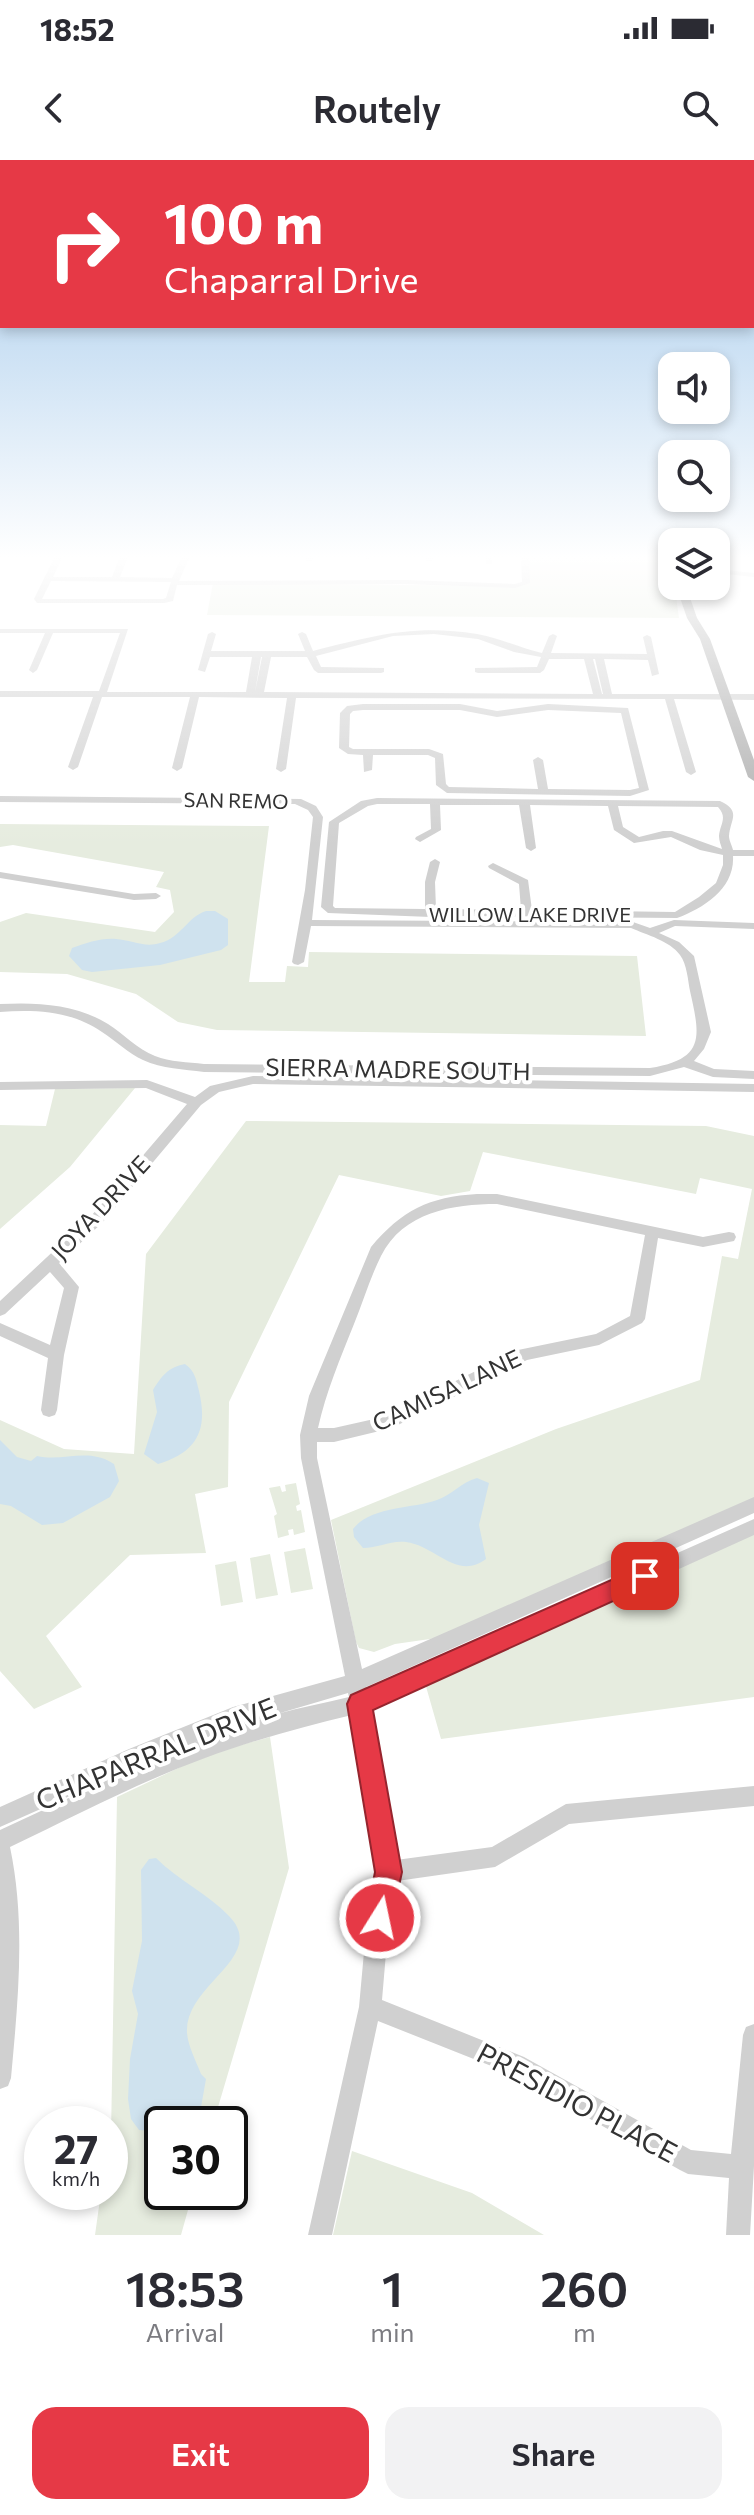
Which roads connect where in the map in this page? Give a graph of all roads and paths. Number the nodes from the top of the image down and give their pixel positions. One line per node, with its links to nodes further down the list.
1 (41, 651): 17 (street)
2 (117, 651): 24 (street)
3 (207, 651): 10 (street)
4 (310, 651): 11 (street)
5 (325, 651): 11 (street)
6 (529, 651): 13 (street)
7 (549, 651): 13 (street)
8 (649, 651): 16 (street)
9 (709, 651): 32 (main road)
10 (206, 654): 12 (street); 18 (street)
11 (313, 654): 12 (street); 19 (street)
12 (262, 655): 26 (street)
13 (547, 656): 14 (street); 20 (street)
14 (588, 656): 15 (street); 21 (street)
15 (599, 657): 16 (street); 22 (street)
16 (650, 657): 23 (street)
17 (33, 670)
18 (202, 670)
19 (381, 670)
20 (478, 670)
21 (591, 670): 22 (street); 30 (street)
22 (602, 670): 30 (street)
23 (655, 674)
24 (100, 694): 25 (street); 28 (street); 37 (street)
25 (195, 695): 26 (street); 38 (street)
26 (254, 695): 27 (street)
27 (292, 695): 29 (street); 39 (street)
28 (1, 696)
29 (495, 696): 30 (street); 34 (street)
30 (603, 697): 31 (street)
31 (669, 697): 32 (street); 41 (street)
32 (726, 697): 33 (street); 42 (main road)
33 (754, 697)
34 (497, 714): 35 (street); 43 (street)
35 (368, 752): 40 (street); 43 (street)
36 (538, 760): 43 (street)
37 (73, 767)
38 (177, 768)
39 (281, 769)
40 (367, 770)
41 (691, 772)
42 (754, 777)
43 (544, 792)
44 (0, 799): 58 (street, SAN REMO)
45 (435, 802): 46 (street, WILLOW LAKE DRIVE); 48 (street); 56 (street, WILLOW LAKE DRIVE)
46 (524, 802): 47 (street, WILLOW LAKE DRIVE); 49 (street)
47 (612, 803): 50 (street); 50 (street, WILLOW LAKE DRIVE)
48 (420, 839)
49 (531, 848)
50 (729, 852): 51 (street); 57 (street, WILLOW LAKE DRIVE)
51 (754, 853)
52 (435, 862): 56 (street)
53 (493, 866): 57 (street)
54 (0, 875): 55 (street)
55 (156, 896)
56 (431, 914): 57 (street, WILLOW LAKE DRIVE)
57 (527, 915)
58 (307, 923): 60 (street); 61 (street, SAN REMO)
59 (754, 926): 60 (street)
60 (650, 932): 63 (street)
61 (298, 962)
62 (0, 1008): 63 (street, SIERRA MADRE SOUTH)
63 (684, 1062): 64 (street)
64 (754, 1075)
65 (0, 1086): 67 (street)
66 (754, 1088): 67 (street)
67 (196, 1102): 70 (street, JOYA DRIVE)
68 (652, 1234): 69 (street); 75 (street, CAMISA LANE); 75 (street)
69 (729, 1237)
70 (50, 1263): 71 (street, JOYA DRIVE); 73 (street)
71 (0, 1310)
72 (0, 1329): 73 (street)
73 (56, 1355): 74 (street)
74 (49, 1410)
75 (308, 1435): 78 (street)
76 (754, 1505): 78 (street, CHAPARRAL DRIVE)
77 (754, 1527): 78 (street, CHAPARRAL DRIVE)
78 (357, 1693): 80 (street, CHAPARRAL DRIVE); 81 (street, CHAPARRAL DRIVE); 82 (street)
79 (754, 1796): 82 (street)
80 (0, 1817)
81 (0, 1844): 85 (street)
82 (388, 1872): 83 (street)
83 (370, 2007): 86 (street, PRESIDIO PLACE); 87 (street)
84 (754, 2035): 86 (street)
85 (0, 2078)
86 (742, 2167): 88 (street)
87 (320, 2235)
88 (738, 2235)

